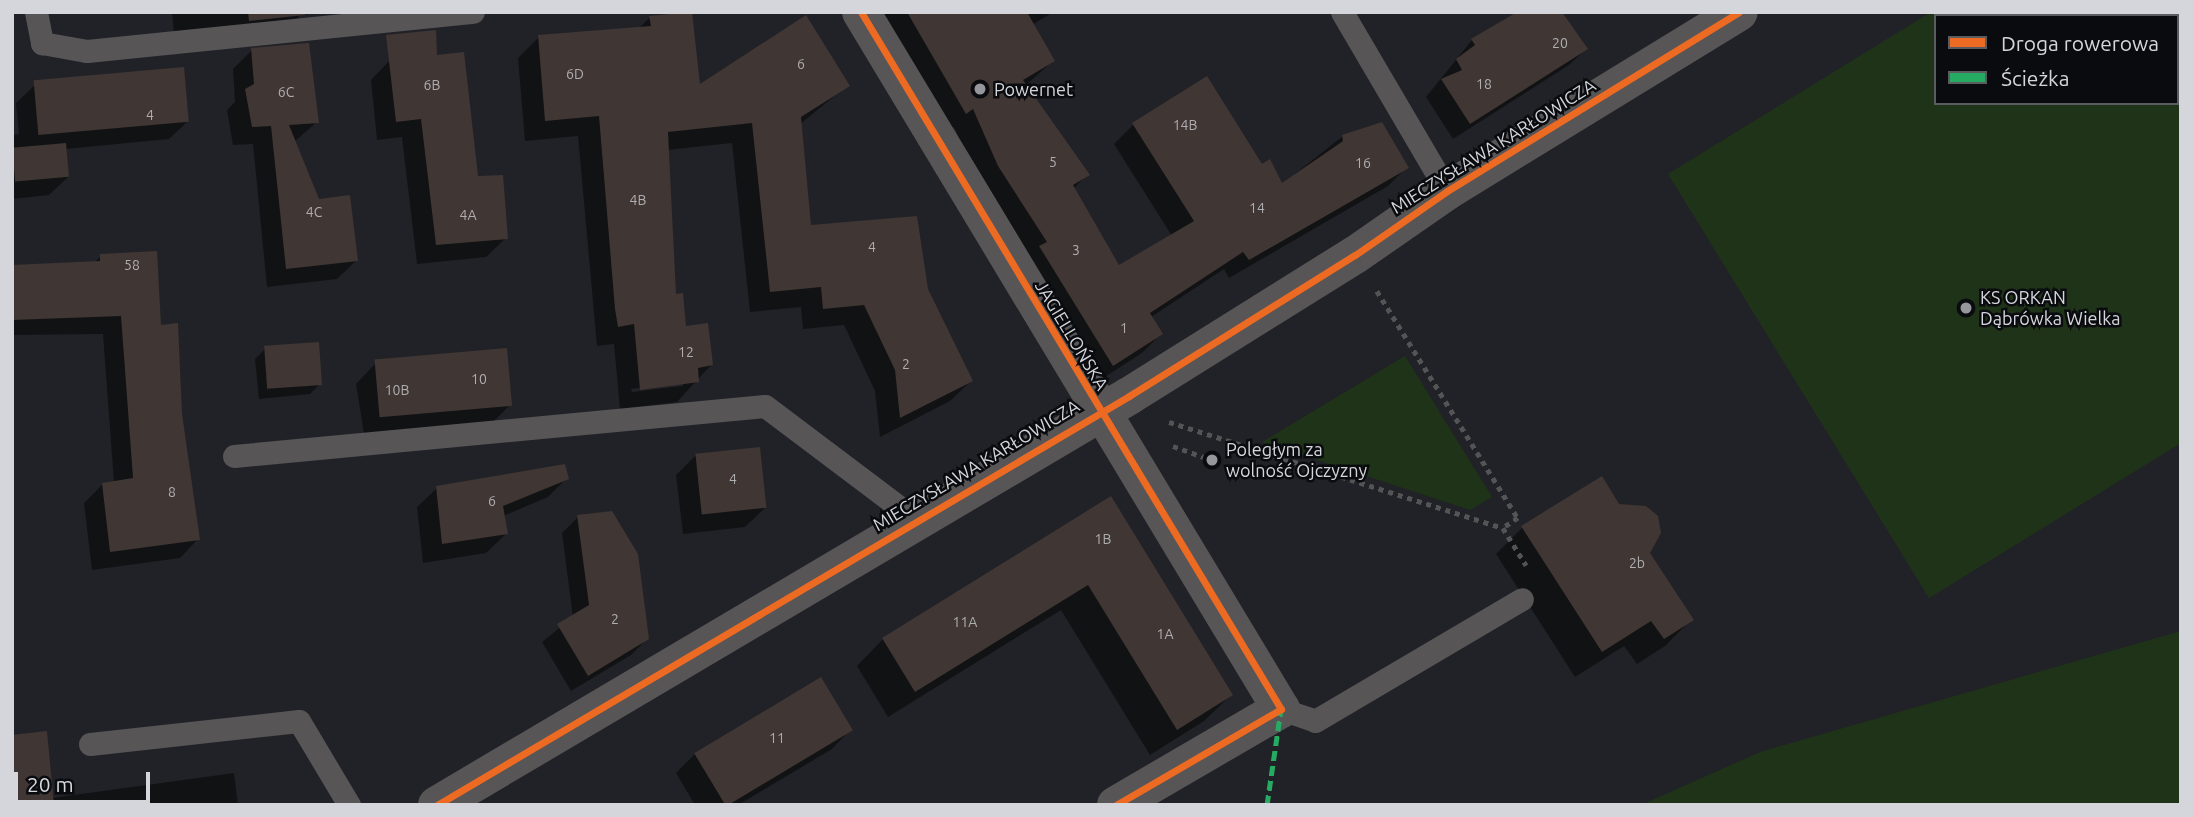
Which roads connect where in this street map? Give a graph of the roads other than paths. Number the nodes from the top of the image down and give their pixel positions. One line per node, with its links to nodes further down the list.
1 (36, 12): 2 (lane)
2 (473, 12)
3 (861, 12): 7 (street, JAGIELLOŃSKA)
4 (1342, 12): 6 (lane)
5 (1740, 12): 6 (street, MIECZYSŁAWA KARŁOWICZA)
6 (1447, 191): 7 (street, MIECZYSŁAWA KARŁOWICZA)
7 (1114, 403): 9 (street, MIECZYSŁAWA KARŁOWICZA); 11 (street, JAGIELLOŃSKA)
8 (233, 456): 9 (lane)
9 (915, 519): 14 (street, MIECZYSŁAWA KARŁOWICZA)
10 (1522, 599): 11 (lane)
11 (1281, 709): 15 (street)
12 (90, 744): 13 (lane)
13 (349, 805)
14 (437, 805)
15 (1116, 805)

